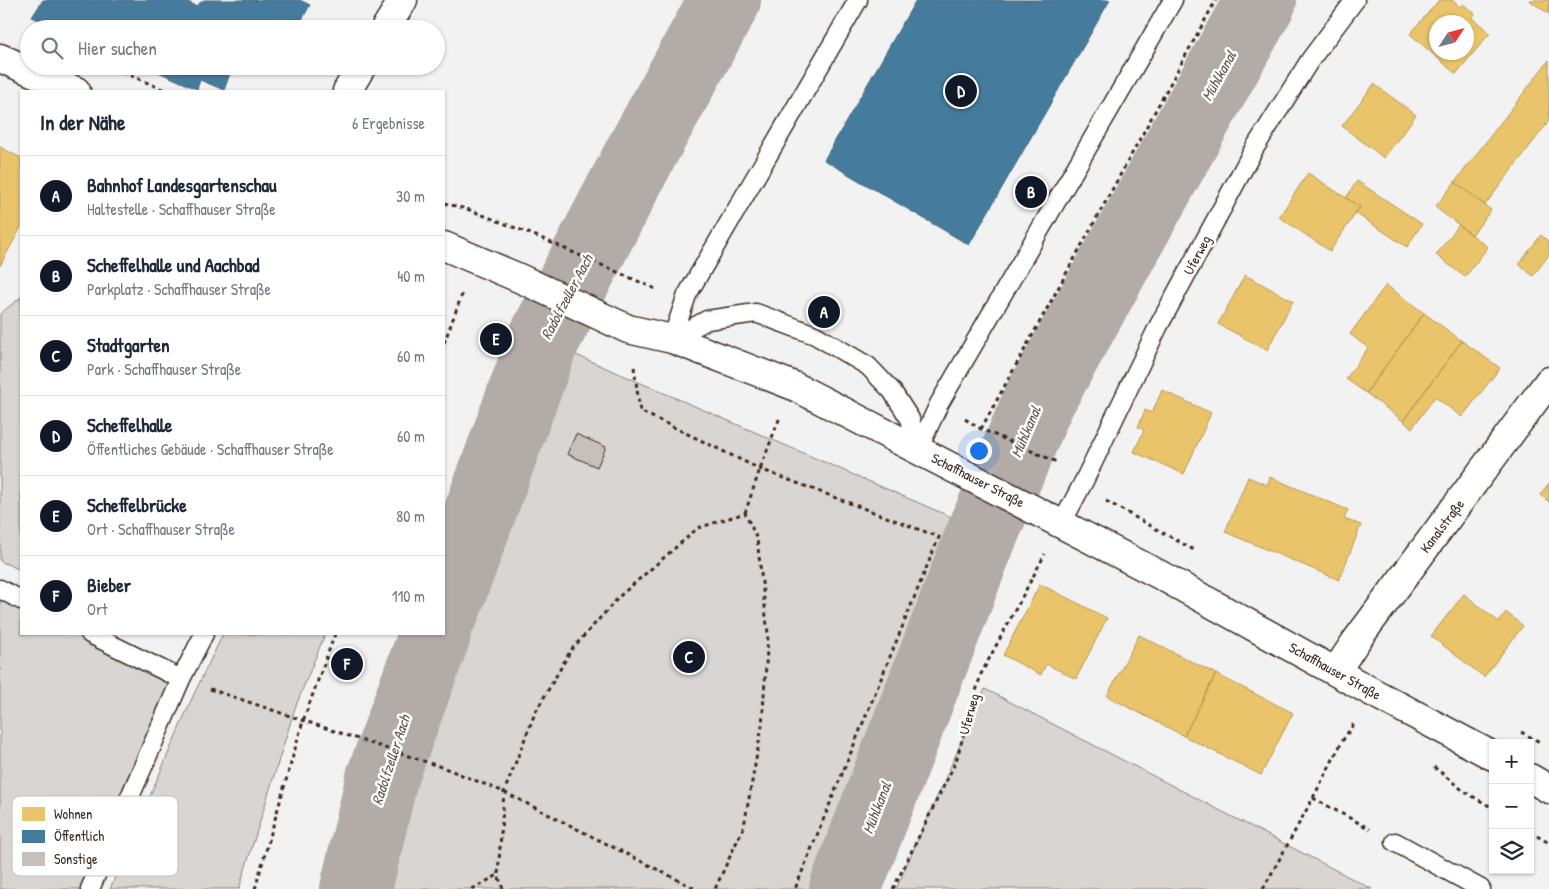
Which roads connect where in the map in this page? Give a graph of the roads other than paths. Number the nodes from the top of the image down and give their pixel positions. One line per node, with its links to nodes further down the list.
1 (403, 0): 5 (main road)
2 (858, 0): 13 (lane)
3 (1173, 0): 15 (lane)
4 (1355, 0): 16 (lane, Uferweg)
5 (391, 20)
6 (0, 58): 7 (main road)
7 (20, 67)
8 (39, 75): 10 (main road)
9 (357, 75): 11 (main road)
10 (74, 90)
11 (348, 90)
12 (445, 246): 13 (main road, Schaffhauser Straße)
13 (672, 339): 15 (main road, Schaffhauser Straße); 15 (lane)
14 (1549, 381): 21 (main road, Kanalstraße)
15 (918, 450): 16 (main road, Schaffhauser Straße)
16 (1056, 520): 21 (main road, Schaffhauser Straße)
17 (0, 589): 18 (lane)
18 (20, 599)
19 (92, 635): 22 (lane)
20 (203, 635): 22 (lane)
21 (1336, 671): 23 (main road, Schaffhauser Straße)
22 (181, 679): 26 (lane)
23 (1489, 754)
24 (1534, 780): 25 (main road)
25 (1549, 789)
26 (130, 796)
27 (1396, 842): 30 (lane)
28 (96, 876): 29 (lane)
29 (90, 889)
30 (1481, 889)

